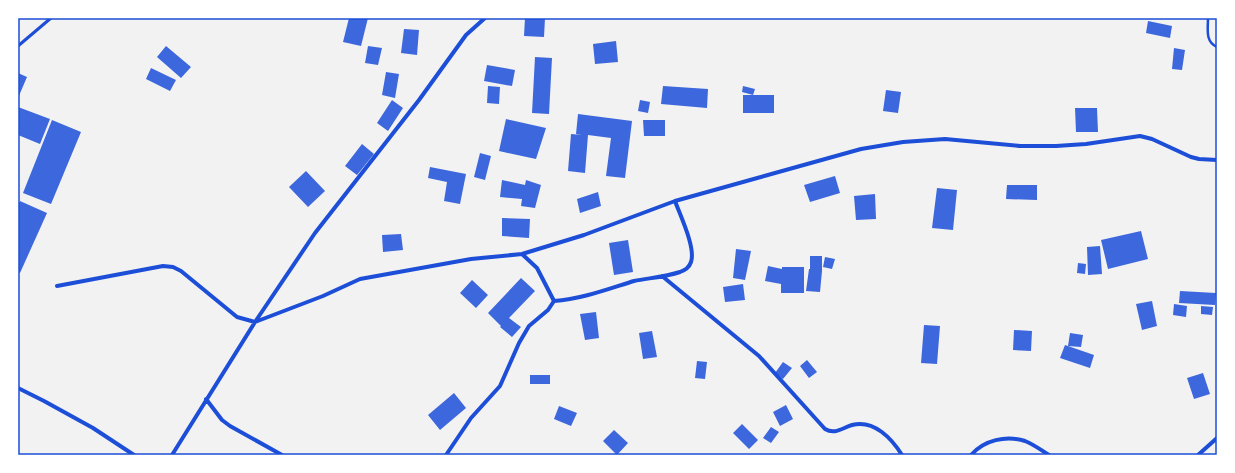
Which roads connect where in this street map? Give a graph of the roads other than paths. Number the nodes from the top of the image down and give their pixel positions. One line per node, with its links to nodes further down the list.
1 (51, 18): 3 (lane)
2 (485, 18): 10 (street)
3 (18, 46)
4 (1217, 160): 5 (street)
5 (674, 201): 6 (street); 7 (street)
6 (522, 254): 9 (street); 10 (street)
7 (662, 276): 9 (street); 18 (street)
8 (57, 286): 10 (street)
9 (554, 301): 17 (street)
10 (255, 322): 12 (street)
11 (18, 388): 14 (street)
12 (206, 399): 15 (street); 16 (street)
13 (1217, 438): 21 (street)
14 (134, 455)
15 (172, 455)
16 (282, 455)
17 (446, 455)
18 (902, 455)
19 (971, 455): 20 (street)
20 (1049, 455)
21 (1198, 455)

